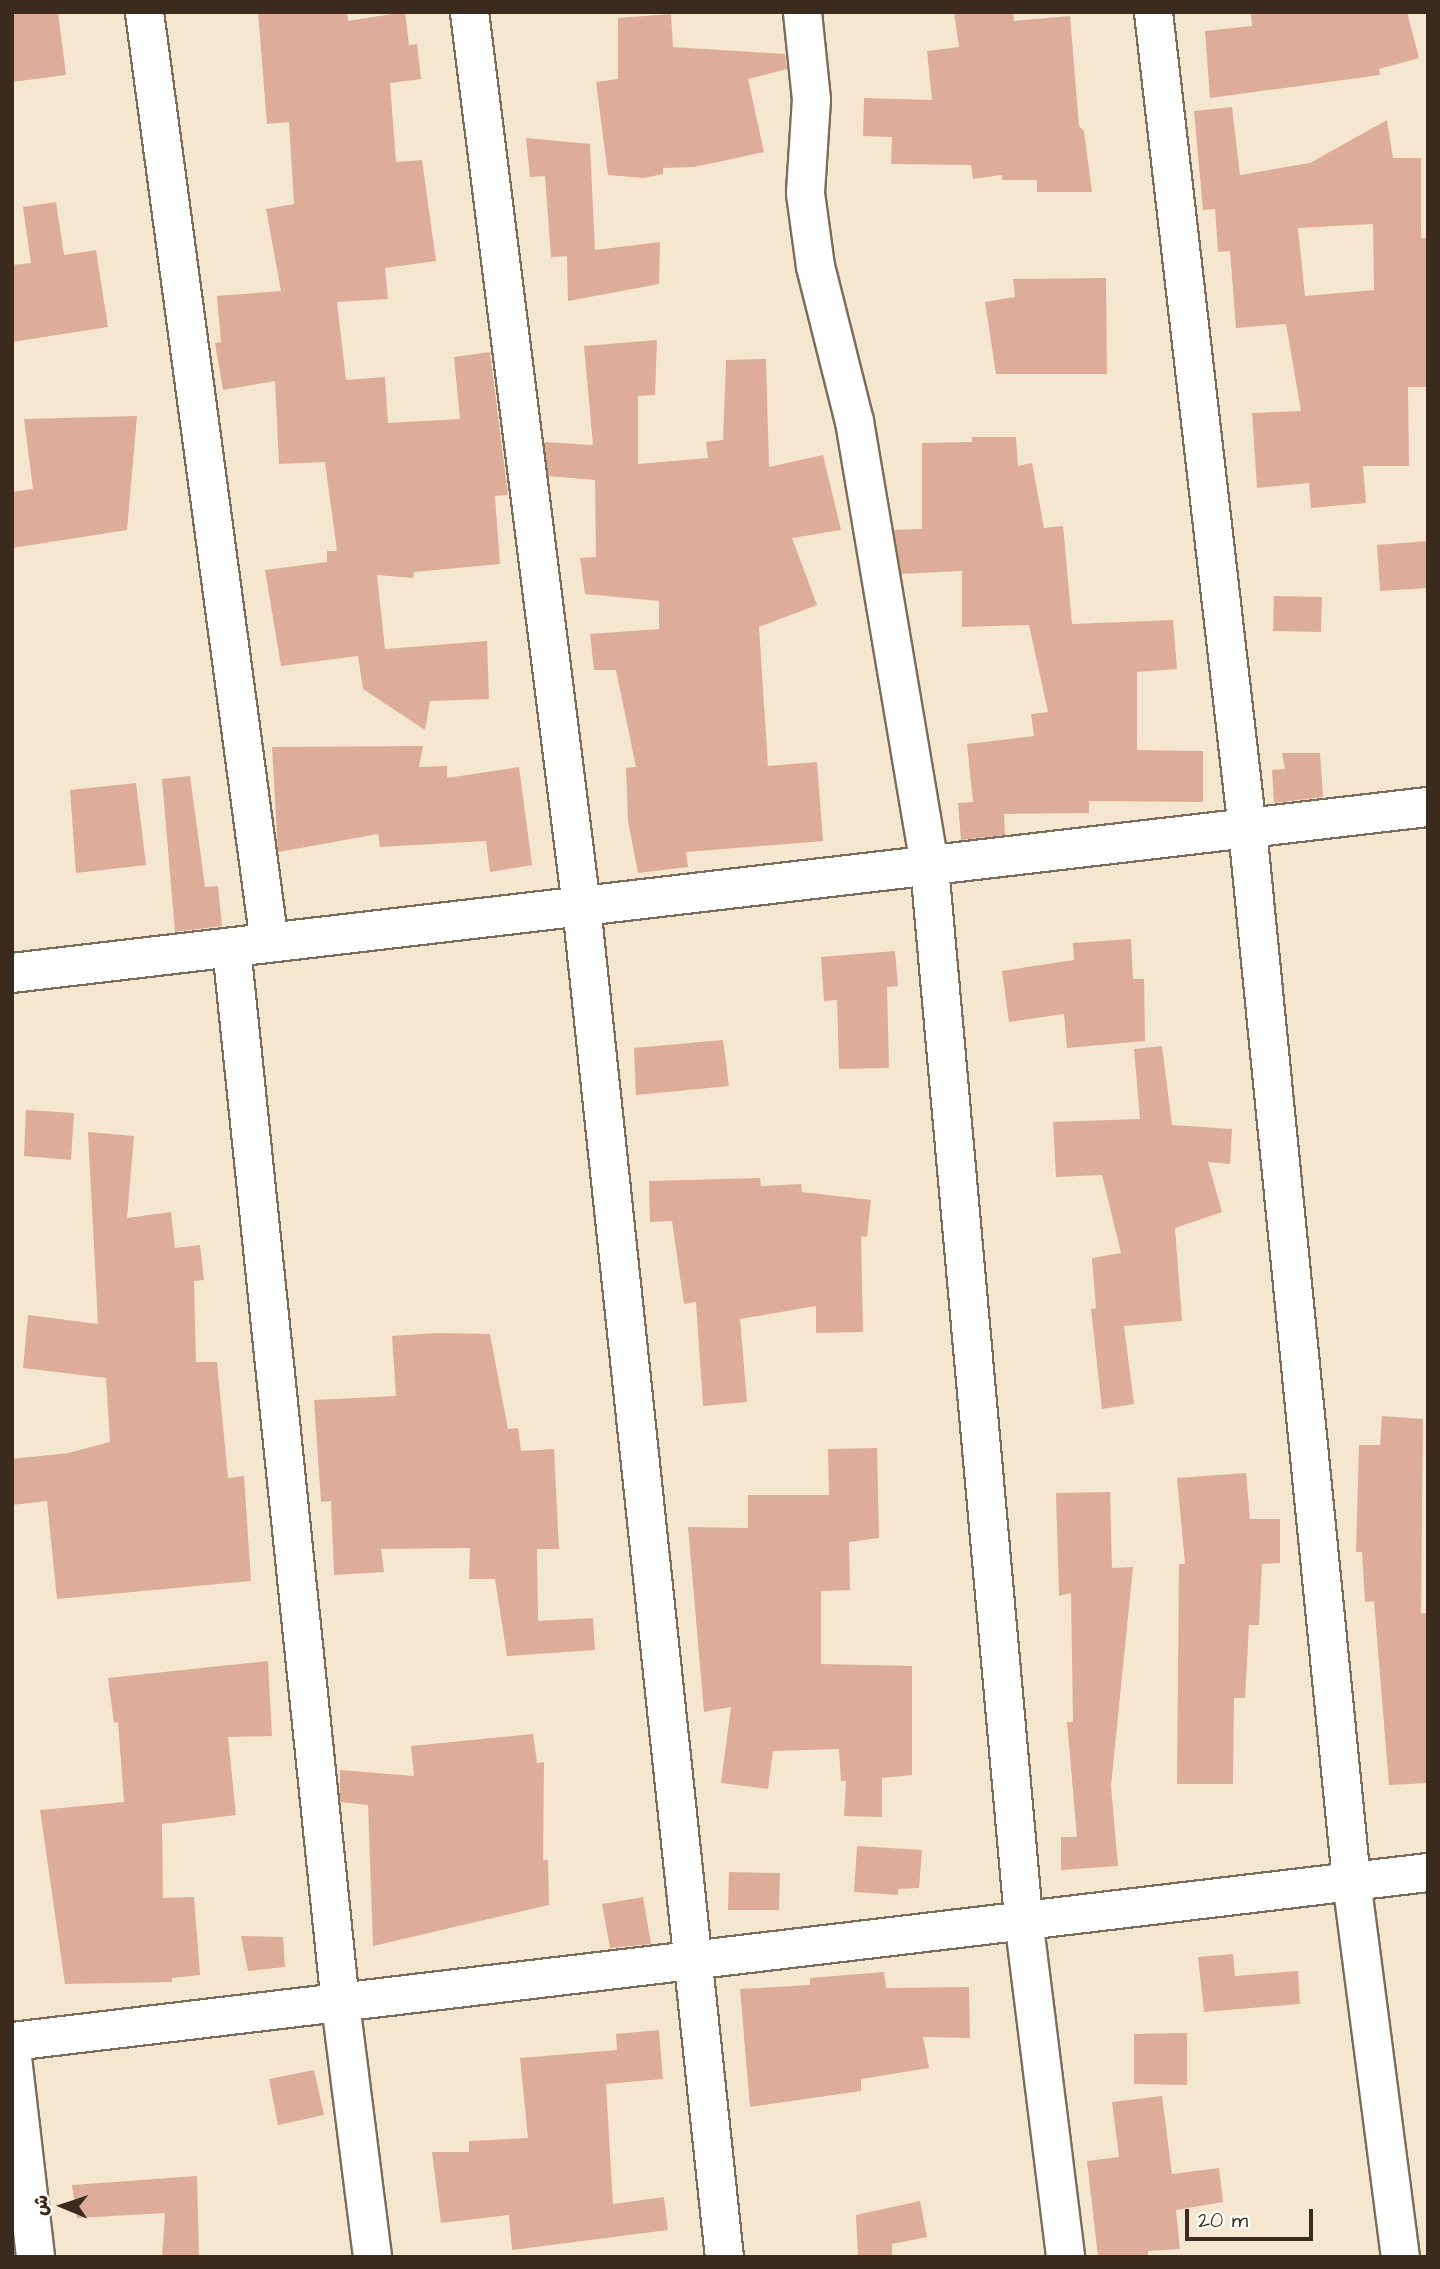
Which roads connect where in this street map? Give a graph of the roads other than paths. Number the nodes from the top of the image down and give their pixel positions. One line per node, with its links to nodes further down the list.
1 (144, 12): 9 (street)
2 (469, 12): 8 (street)
3 (802, 12): 7 (street)
4 (1153, 12): 6 (street)
5 (1428, 807): 6 (street)
6 (1247, 828): 7 (street); 13 (street)
7 (929, 866): 8 (street); 14 (street)
8 (580, 906): 9 (street); 15 (street)
9 (269, 943): 10 (street)
10 (231, 947): 11 (street); 16 (street)
11 (12, 973)
12 (1428, 1872): 13 (street)
13 (1351, 1880): 14 (street); 23 (street)
14 (1023, 1918): 15 (street); 22 (street)
15 (694, 1960): 16 (street); 21 (street)
16 (340, 2003): 17 (street); 20 (street)
17 (12, 2041)
18 (12, 2057): 19 (street)
19 (34, 2257)
20 (373, 2257)
21 (724, 2257)
22 (1065, 2257)
23 (1400, 2257)

